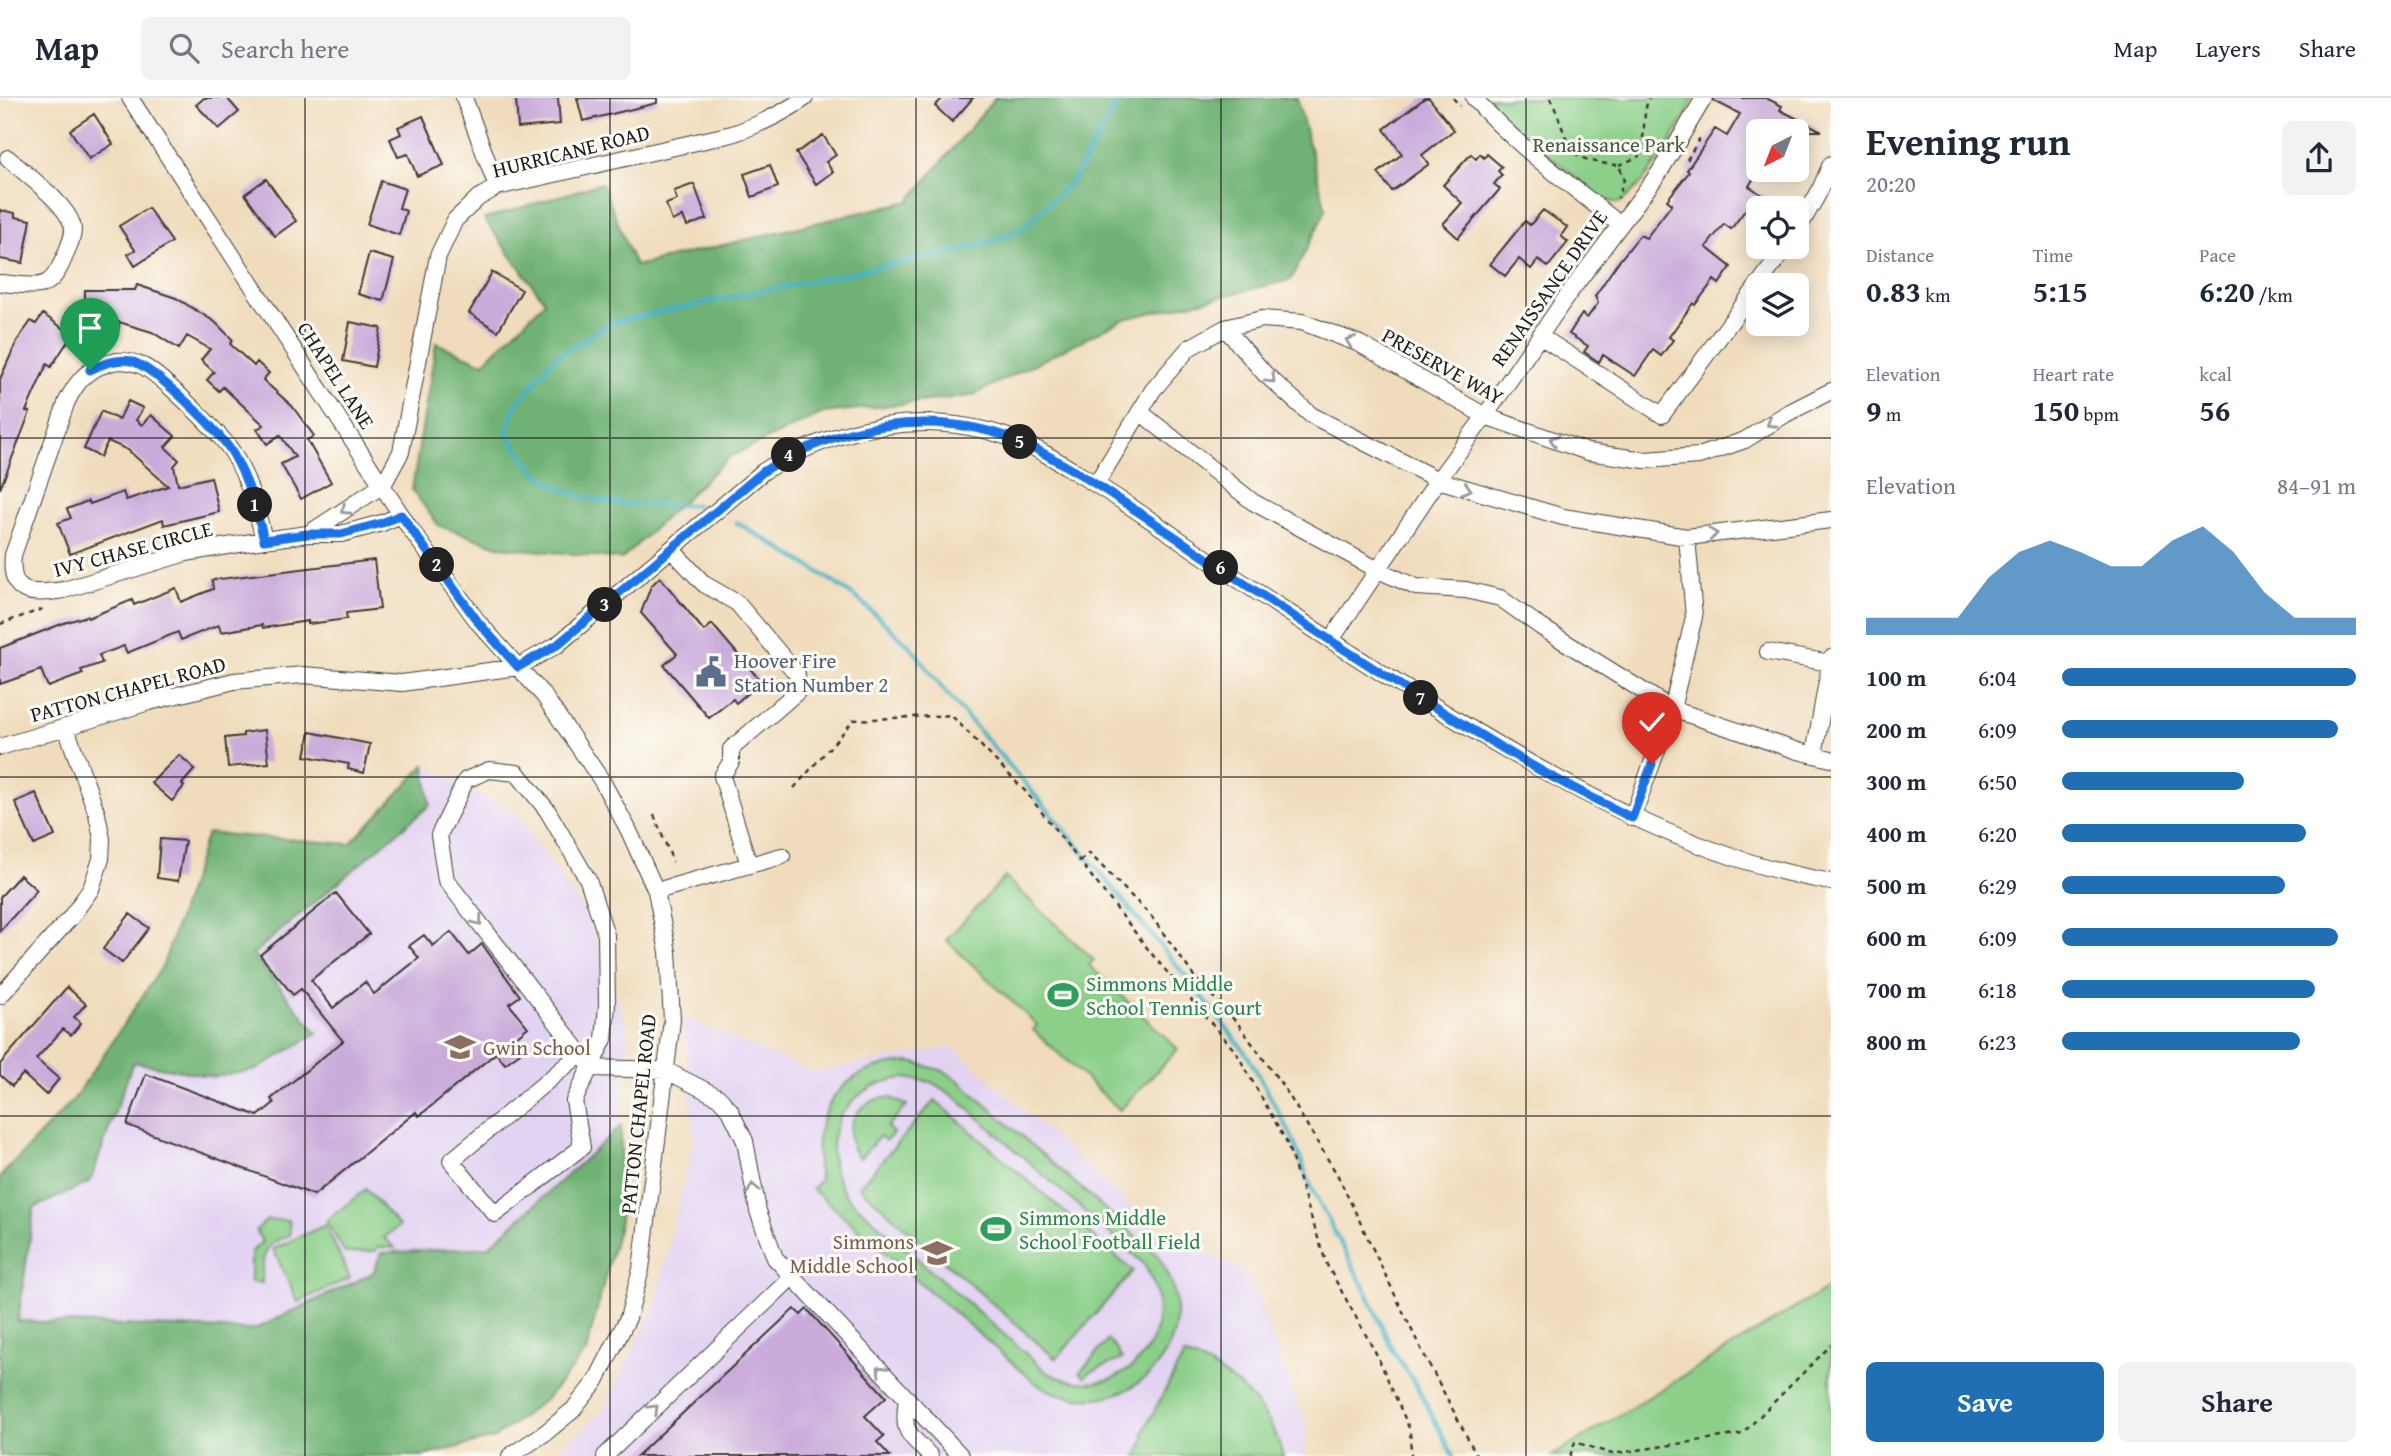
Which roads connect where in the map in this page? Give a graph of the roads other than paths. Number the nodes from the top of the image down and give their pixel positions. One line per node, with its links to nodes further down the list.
1 (130, 98): 20 (street, CHAPEL LANE)
2 (464, 98): 8 (street)
3 (805, 98): 8 (street, HURRICANE ROAD)
4 (1475, 98): 10 (street)
5 (1704, 98): 10 (street, RENAISSANCE DRIVE)
6 (8, 158): 12 (street)
7 (1831, 164): 9 (street)
8 (497, 187): 20 (street, HURRICANE ROAD)
9 (1809, 207)
10 (1614, 219): 14 (street, RENAISSANCE DRIVE)
11 (1777, 259): 14 (street)
12 (0, 283)
13 (1225, 328): 16 (street, PRESERVE WAY); 17 (street, PRESERVE WAY, one-way to 13); 18 (street, one-way to 18)
14 (1540, 336): 17 (street, RENAISSANCE DRIVE)
15 (1831, 391): 17 (street, PRESERVE WAY, one-way to 17)
16 (1140, 412): 19 (street, PRESERVE WAY); 27 (street)
17 (1485, 416): 18 (street, RENAISSANCE DRIVE)
18 (1438, 480): 24 (street, one-way to 24); 27 (street, RENAISSANCE DRIVE)
19 (1096, 484): 26 (street); 30 (street)
20 (383, 485): 21 (street, CHAPEL LANE); 23 (street, IVY CHASE CIRCLE, one-way to 23)
21 (401, 515): 23 (street, IVY CHASE CIRCLE); 33 (street, CHAPEL LANE)
22 (1831, 520): 24 (street, one-way to 22)
23 (307, 534): 25 (street, IVY CHASE CIRCLE)
24 (1687, 537): 34 (street)
25 (264, 540): 28 (street, IVY CHASE CIRCLE); 28 (street)
26 (671, 549): 33 (street); 41 (street)
27 (1378, 570): 30 (street, RENAISSANCE DRIVE); 34 (street)
28 (16, 584): 29 (street)
29 (0, 592)
30 (1331, 640): 39 (street)
31 (1768, 652): 32 (street)
32 (1830, 660): 37 (street)
33 (518, 667): 35 (street, PATTON CHAPEL ROAD); 43 (street, PATTON CHAPEL ROAD)
34 (1672, 709): 37 (street); 39 (street)
35 (66, 728): 36 (street, PATTON CHAPEL ROAD); 44 (street)
36 (0, 747)
37 (1814, 755): 38 (street)
38 (1831, 759)
39 (1632, 818): 42 (street)
40 (782, 856): 41 (street)
41 (749, 865): 43 (street)
42 (1831, 882)
43 (656, 891): 47 (street, PATTON CHAPEL ROAD)
44 (0, 996)
45 (580, 1054): 46 (street); 46 (street); 46 (street, one-way to 45)
46 (592, 1068): 47 (street)
47 (665, 1070): 48 (street, one-way to 47); 50 (street, PATTON CHAPEL ROAD)
48 (793, 1276): 49 (street, one-way to 48); 51 (street, one-way to 48)
49 (907, 1398): 52 (street); 53 (street)
50 (510, 1456)
51 (605, 1456)
52 (930, 1456)
53 (961, 1456)

